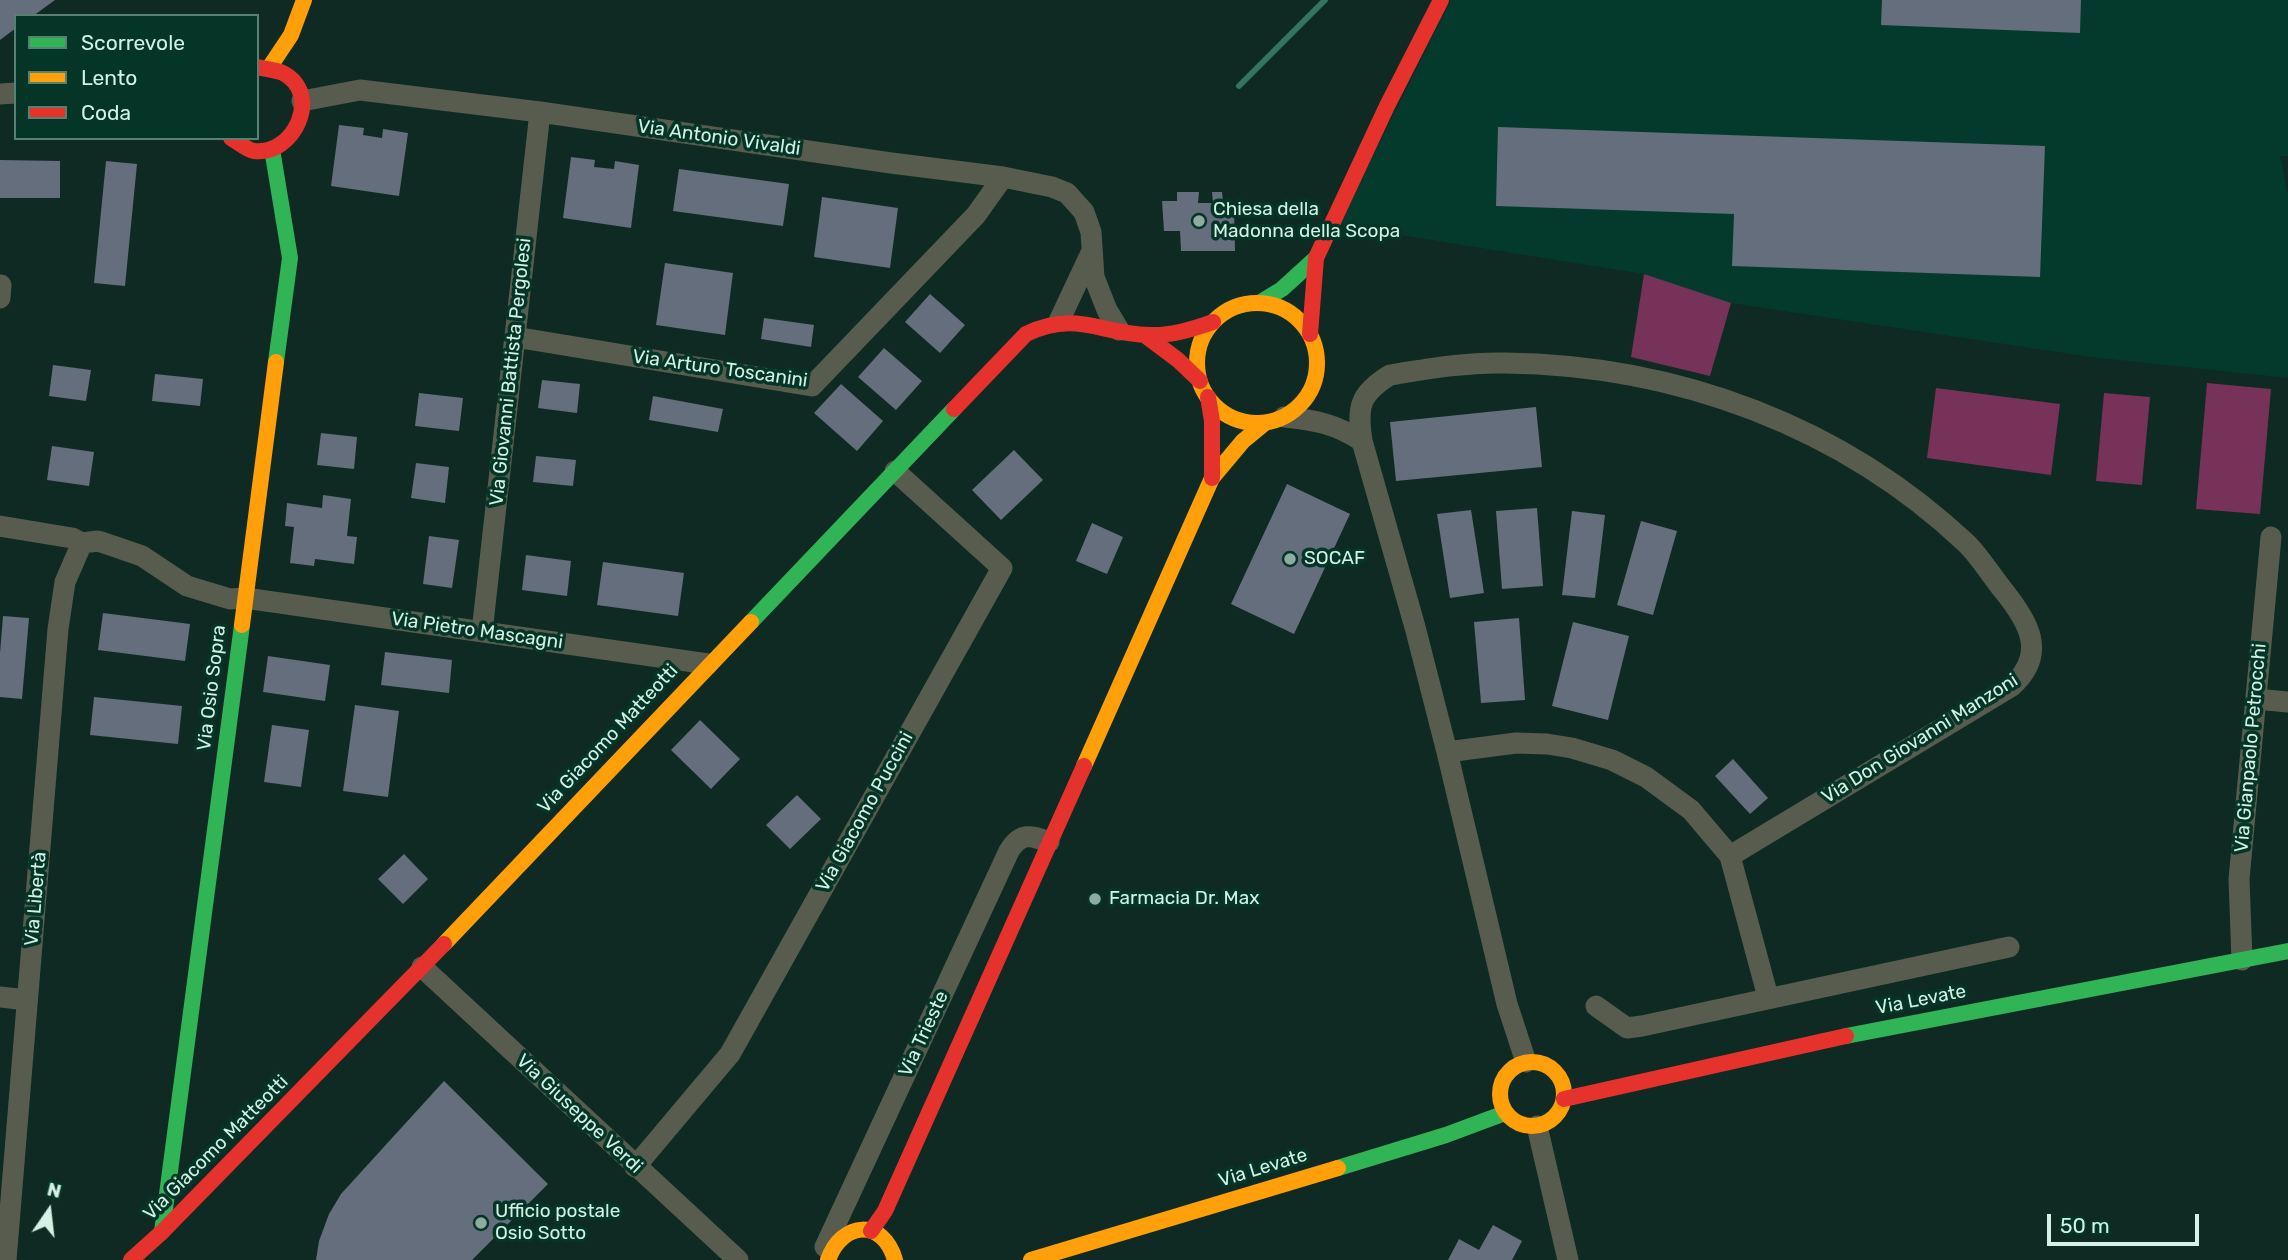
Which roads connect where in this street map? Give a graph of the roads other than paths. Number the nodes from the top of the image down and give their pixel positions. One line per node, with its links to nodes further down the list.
1 (304, 0): 3 (street)
2 (1441, 0): 10 (street)
3 (263, 67): 4 (street)
4 (302, 101): 5 (street, Via Antonio Vivaldi); 7 (street)
5 (540, 112): 8 (street, Via Antonio Vivaldi); 17 (street, Via Giovanni Battista Pergolesi)
6 (234, 140): 7 (street)
7 (272, 149): 27 (street, Via Osio Sopra)
8 (1003, 177): 9 (street, Via Antonio Vivaldi); 17 (street, Via Arturo Toscanini)
9 (1091, 253): 12 (street); 14 (street, Via Antonio Vivaldi)
10 (1316, 258): 11 (street); 15 (street)
11 (1259, 303): 13 (street); 15 (street)
12 (1059, 321): 14 (street, Via Giacomo Matteotti); 22 (street, Via Giacomo Matteotti)
13 (1213, 323): 16 (street); 18 (street)
14 (1119, 330): 16 (street, Via Giacomo Matteotti)
15 (1310, 334): 20 (street)
16 (1146, 336): 18 (street)
17 (515, 337): 28 (street, Via Giovanni Battista Pergolesi)
18 (1200, 381): 19 (street)
19 (1208, 397): 20 (street); 23 (street)
20 (1275, 420): 21 (street); 23 (street)
21 (1362, 441): 32 (street, Via Don Giovanni Manzoni); 34 (street, Via Don Giovanni Manzoni)
22 (895, 471): 29 (street, Via Giacomo Matteotti); 47 (street, Via Giacomo Puccini)
23 (1212, 478): 33 (street, Via Trieste)
24 (0, 526): 26 (street, Via Pietro Mascagni)
25 (2270, 537): 30 (street, Via Gianpaolo Petrocchi)
26 (82, 543): 27 (street, Via Pietro Mascagni); 41 (street, Via Libertà)
27 (245, 598): 28 (street, Via Pietro Mascagni); 49 (street, Via Osio Sopra)
28 (482, 632): 29 (street, Via Pietro Mascagni)
29 (708, 664): 38 (street, Via Giacomo Matteotti)
30 (2256, 699): 31 (street); 37 (street, Via Gianpaolo Petrocchi)
31 (2288, 702)
32 (1447, 752): 34 (street); 43 (street, Via Don Giovanni Manzoni)
33 (1049, 842): 48 (street, Via Trieste); 53 (street, Via Trieste)
34 (1730, 856): 40 (street)
35 (2009, 947): 40 (street)
36 (2288, 951): 37 (street, Via Levate)
37 (2242, 960): 44 (street, Via Levate)
38 (422, 967): 47 (street, Via Giuseppe Verdi); 49 (street, Via Giacomo Matteotti)
39 (0, 998): 41 (street)
40 (1768, 998): 42 (street)
41 (27, 1000): 50 (street, Via Libertà)
42 (1596, 1006)
43 (1526, 1062): 44 (street); 45 (street)
44 (1564, 1099): 46 (street)
45 (1505, 1113): 46 (street); 56 (street, Via Levate)
46 (1537, 1126): 57 (street)
47 (635, 1167): 52 (street, Via Giuseppe Verdi)
48 (871, 1231): 54 (street); 55 (street)
49 (162, 1232): 51 (street, Via Giacomo Matteotti)
50 (6, 1260)
51 (131, 1260)
52 (738, 1260)
53 (818, 1260)
54 (828, 1260)
55 (895, 1260)
56 (1031, 1260)
57 (1568, 1260)

